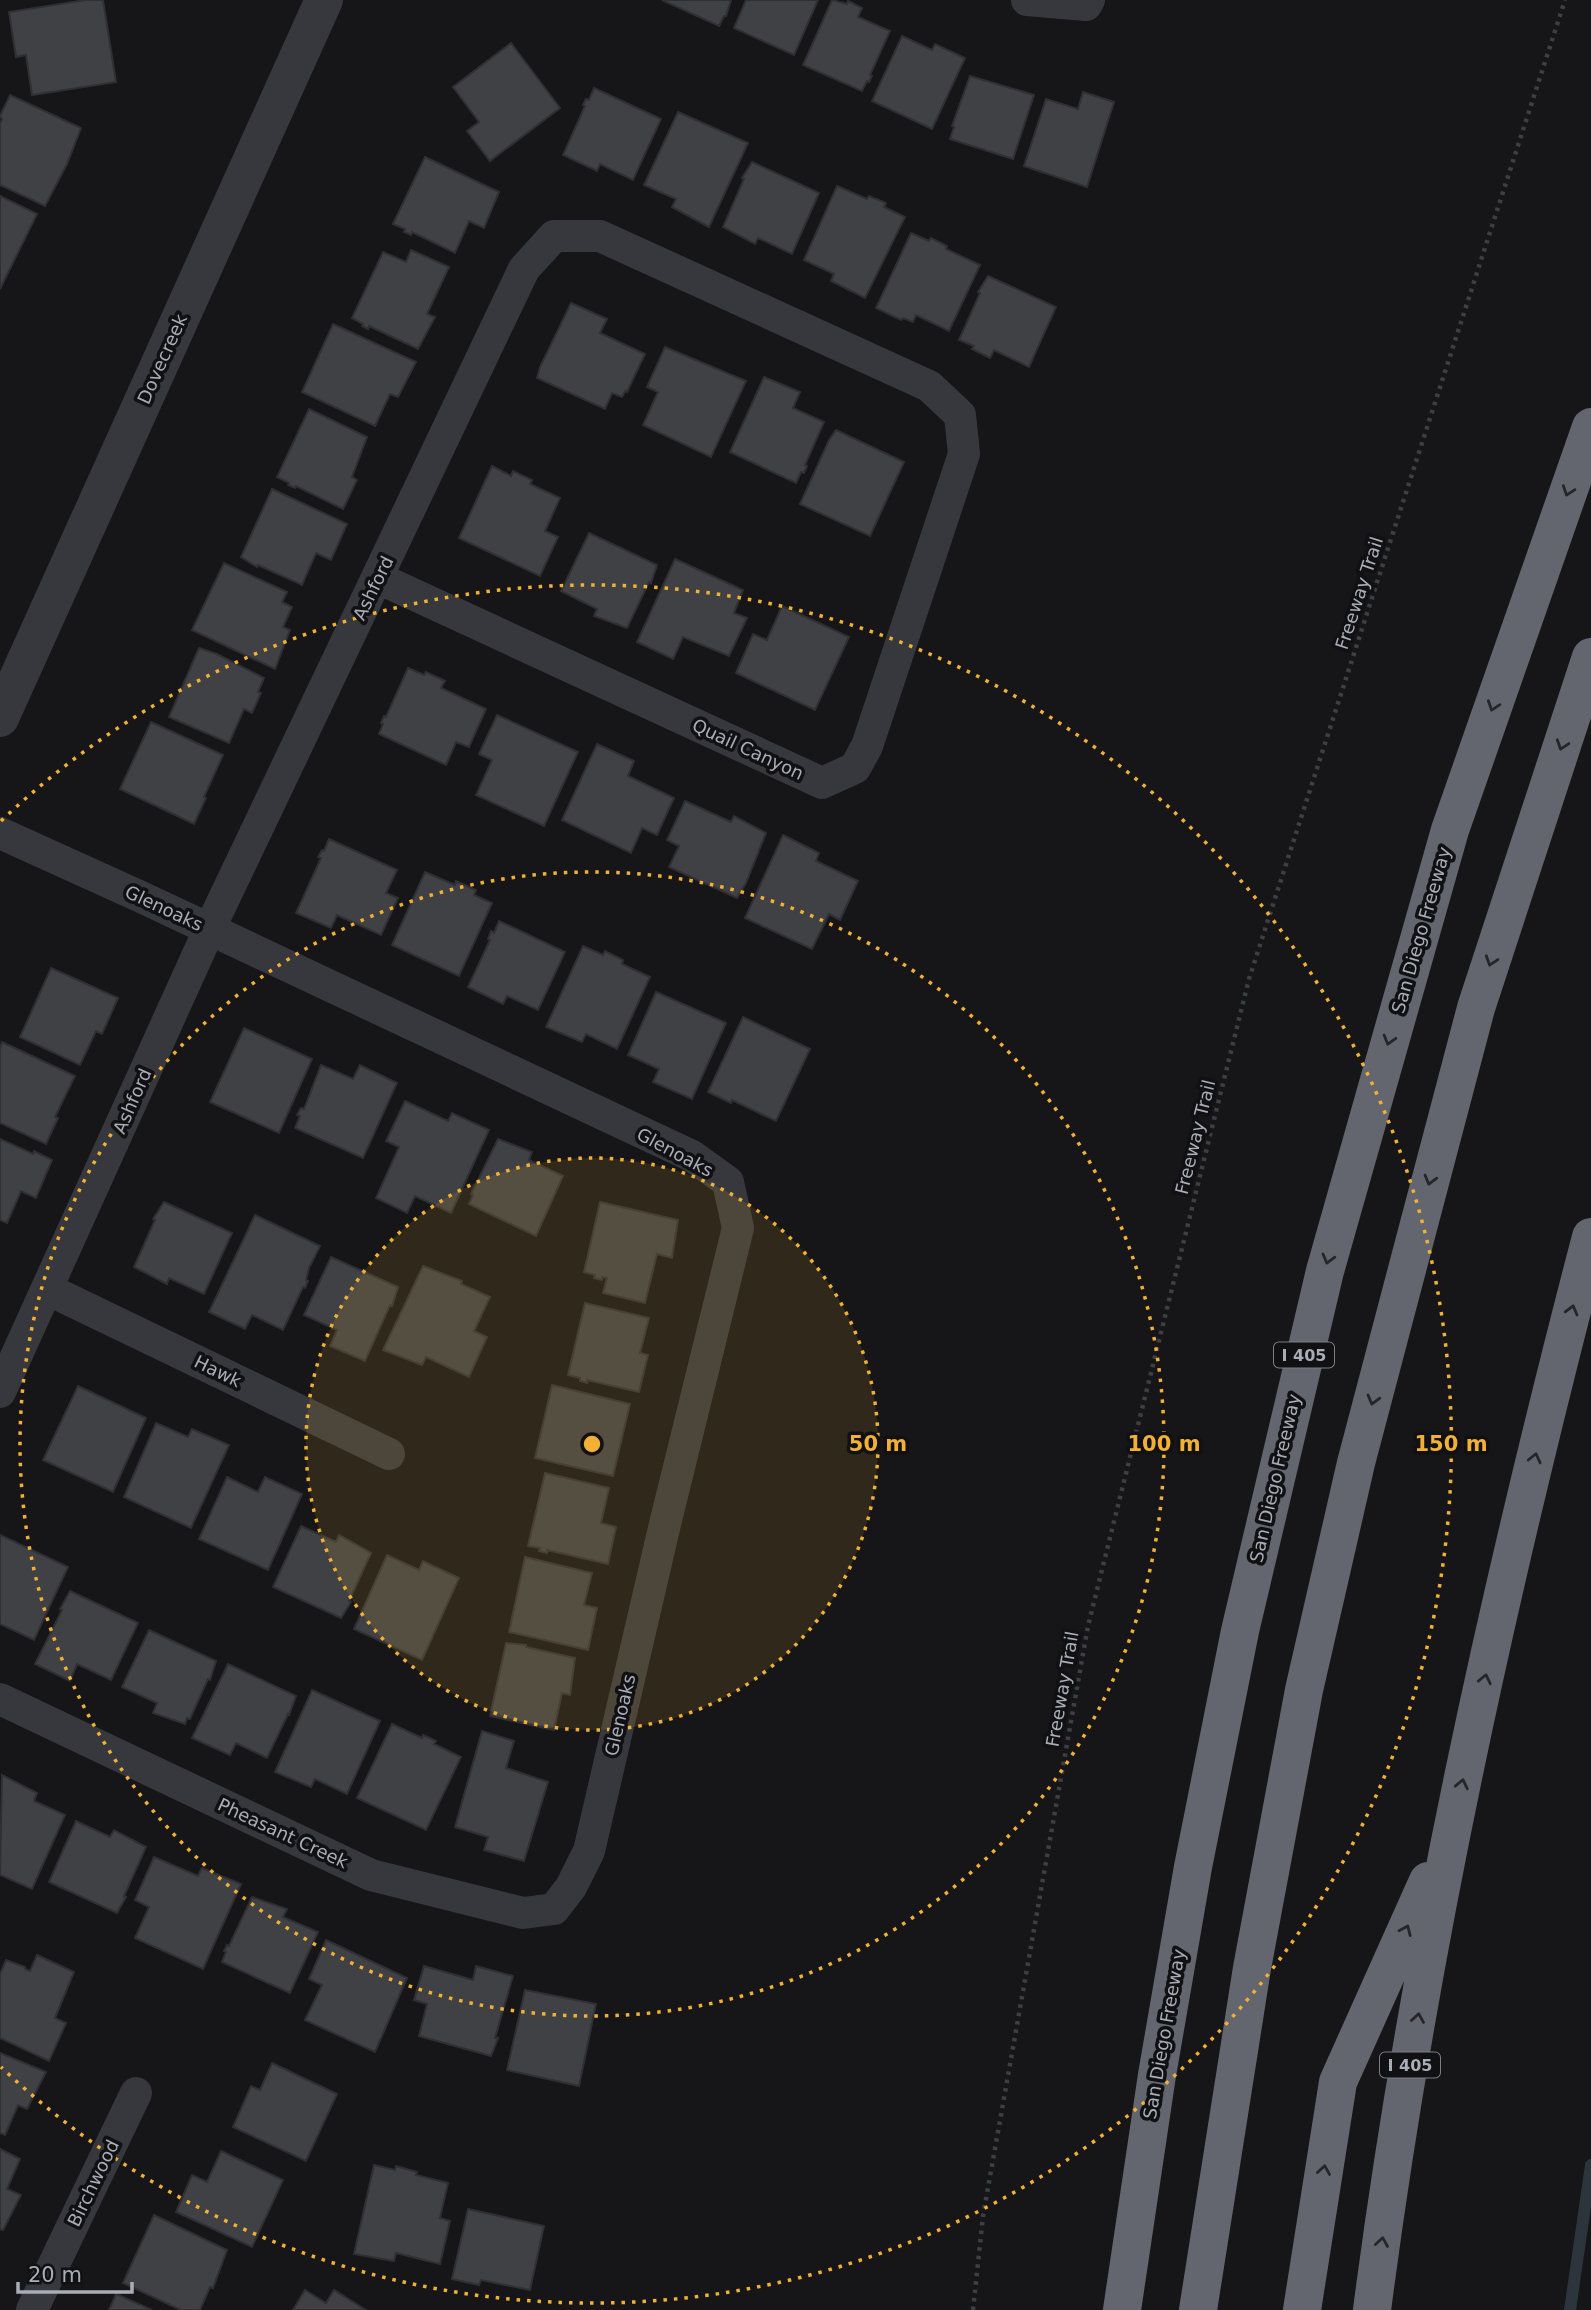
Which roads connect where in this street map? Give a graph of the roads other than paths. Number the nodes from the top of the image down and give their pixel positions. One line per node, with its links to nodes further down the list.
1 (324, 0): 8 (street, Dovecreek)
2 (1027, 0): 3 (street)
3 (1089, 0)
4 (1591, 427): 20 (highway, San Diego Freeway / I 405, one-way to 20)
5 (964, 454): 6 (street, Quail Canyon); 6 (street, Ashford)
6 (378, 578): 10 (street, Ashford)
7 (1591, 657): 21 (highway, one-way to 21)
8 (0, 718)
9 (0, 833): 10 (street, Glenoaks)
10 (209, 930): 12 (street, Ashford); 17 (street, Glenoaks)
11 (1591, 1237): 16 (highway, I 405, one-way to 11)
12 (47, 1289): 13 (street, Ashford); 14 (street, Hawk)
13 (0, 1392)
14 (389, 1454)
15 (0, 1699): 17 (street, Pheasant Creek)
16 (1454, 1821): 22 (highway, one-way to 16); 23 (highway, I 405, one-way to 16)
17 (571, 1887)
18 (136, 2093): 19 (street, Birchwood)
19 (32, 2310)
20 (1122, 2310)
21 (1198, 2310)
22 (1302, 2310)
23 (1373, 2310)

